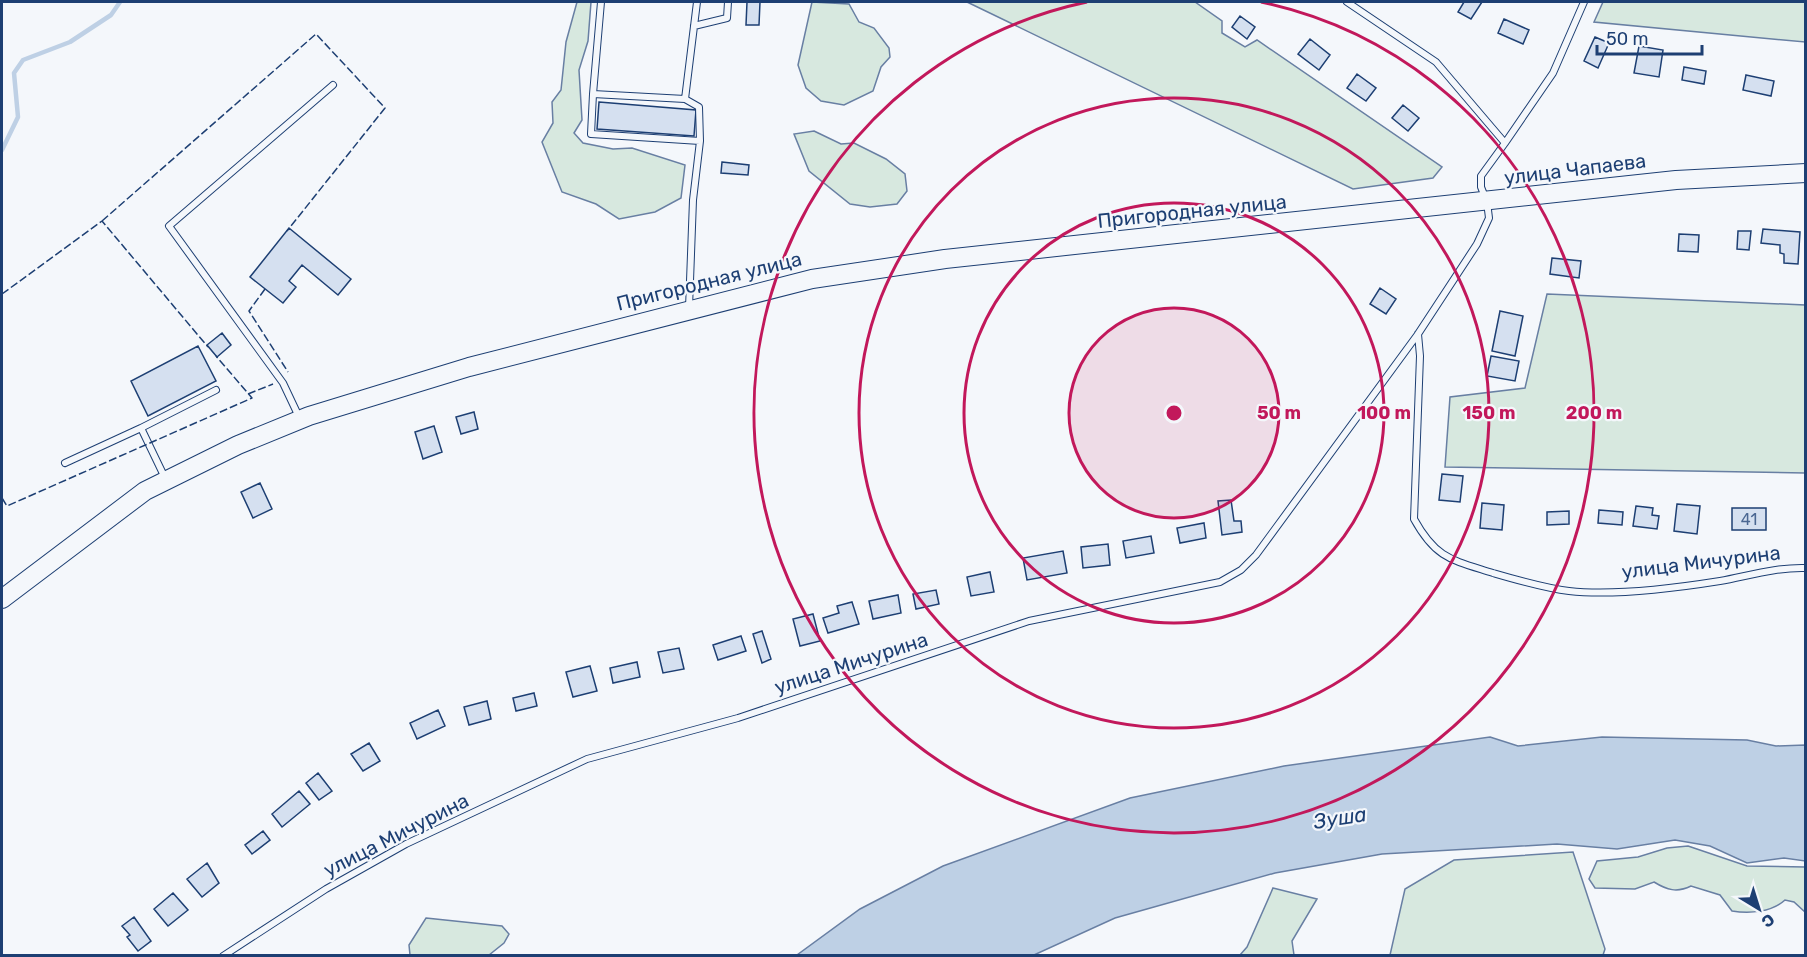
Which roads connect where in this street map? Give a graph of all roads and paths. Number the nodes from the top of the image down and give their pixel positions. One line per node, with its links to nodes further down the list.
1 (601, 2): 8 (lane)
2 (697, 2): 6 (lane)
3 (728, 2): 6 (lane)
4 (1347, 2): 11 (lane, улица Чапаева)
5 (1584, 2): 11 (lane)
6 (694, 26): 9 (lane)
7 (333, 85): 17 (lane)
8 (592, 94): 9 (lane); 10 (lane)
9 (685, 99): 10 (lane)
10 (700, 141): 14 (lane)
11 (1505, 143): 13 (lane, улица Чапаева)
12 (1806, 173): 13 (street, улица Чапаева)
13 (1487, 202): 14 (street, Пригородная улица); 15 (lane, улица Мичурина)
14 (689, 309): 17 (street, Пригородная улица)
15 (1418, 334): 21 (lane, улица Мичурина); 23 (lane, улица Мичурина)
16 (216, 390): 18 (lane)
17 (300, 420): 20 (street, Пригородная улица)
18 (141, 428): 19 (lane); 20 (lane)
19 (65, 463)
20 (166, 480): 22 (street, Пригородная улица)
21 (1806, 568)
22 (2, 599)
23 (223, 956)

